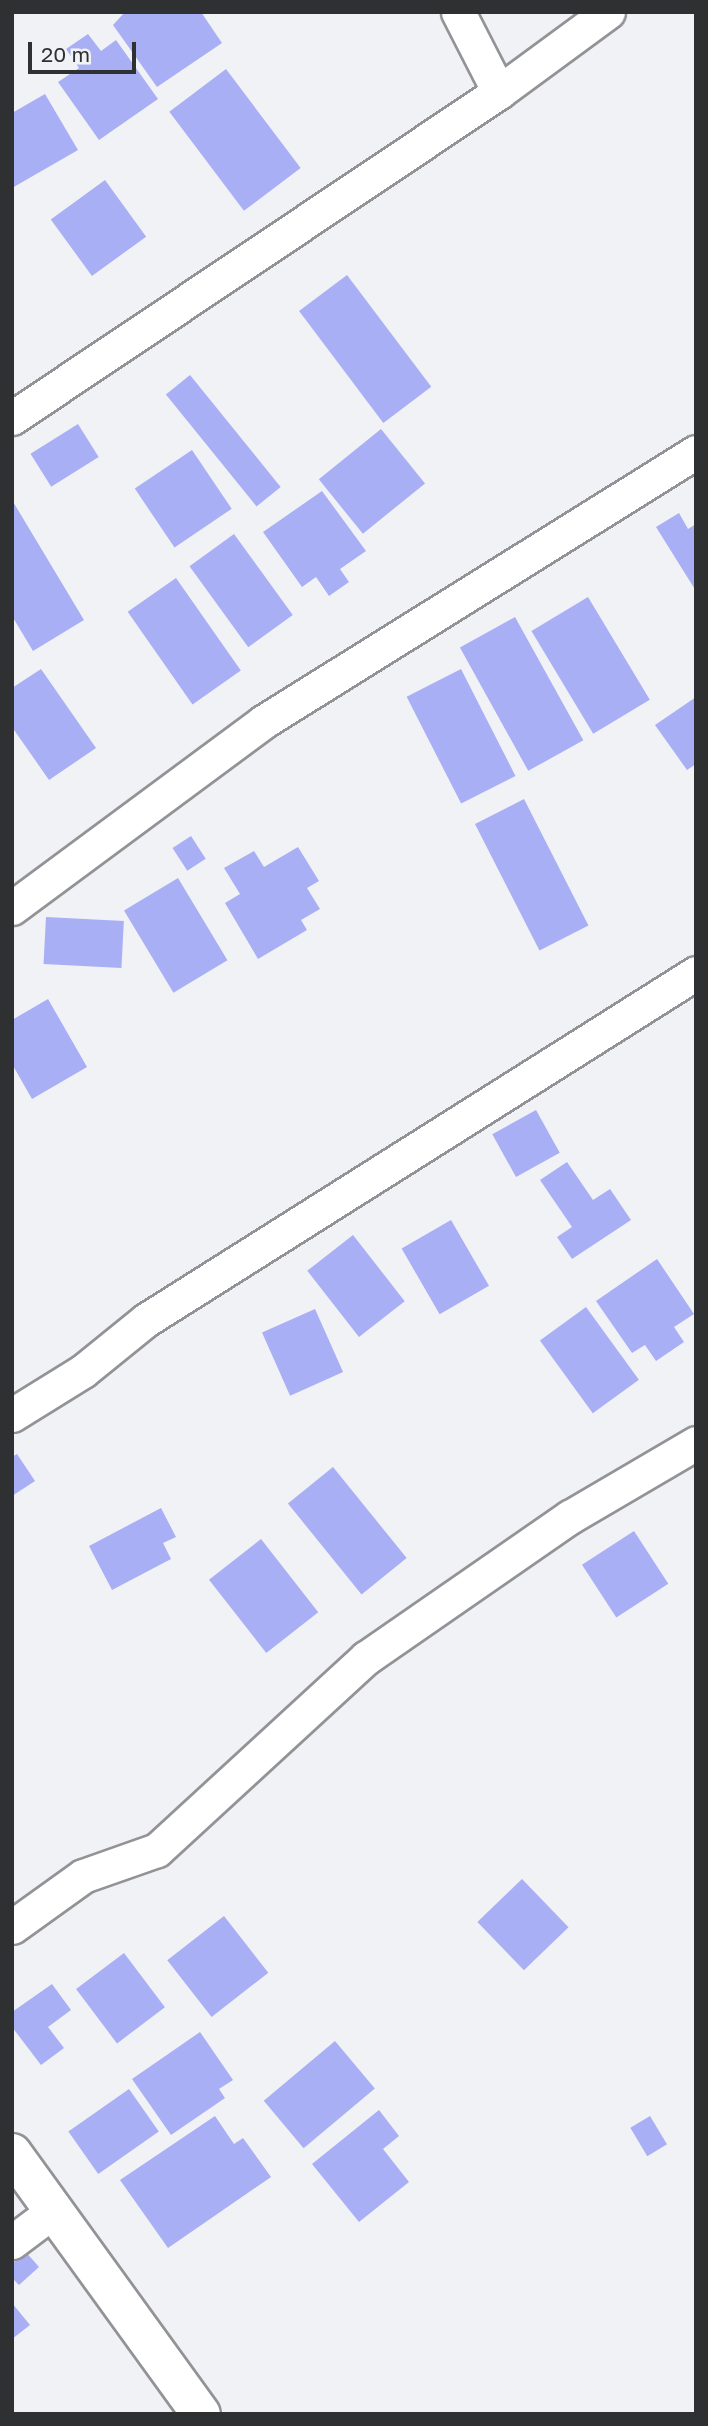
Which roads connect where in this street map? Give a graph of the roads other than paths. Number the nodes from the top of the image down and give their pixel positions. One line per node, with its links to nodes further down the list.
1 (458, 12): 3 (street)
2 (608, 12): 3 (street)
3 (499, 92): 4 (street)
4 (12, 418)
5 (696, 452): 6 (street)
6 (12, 908)
7 (696, 974): 8 (street)
8 (18, 1400)
9 (696, 1443): 10 (street)
10 (12, 1927)
11 (12, 2153): 12 (street)
12 (52, 2212): 13 (street); 14 (street)
13 (12, 2242)
14 (201, 2414)

